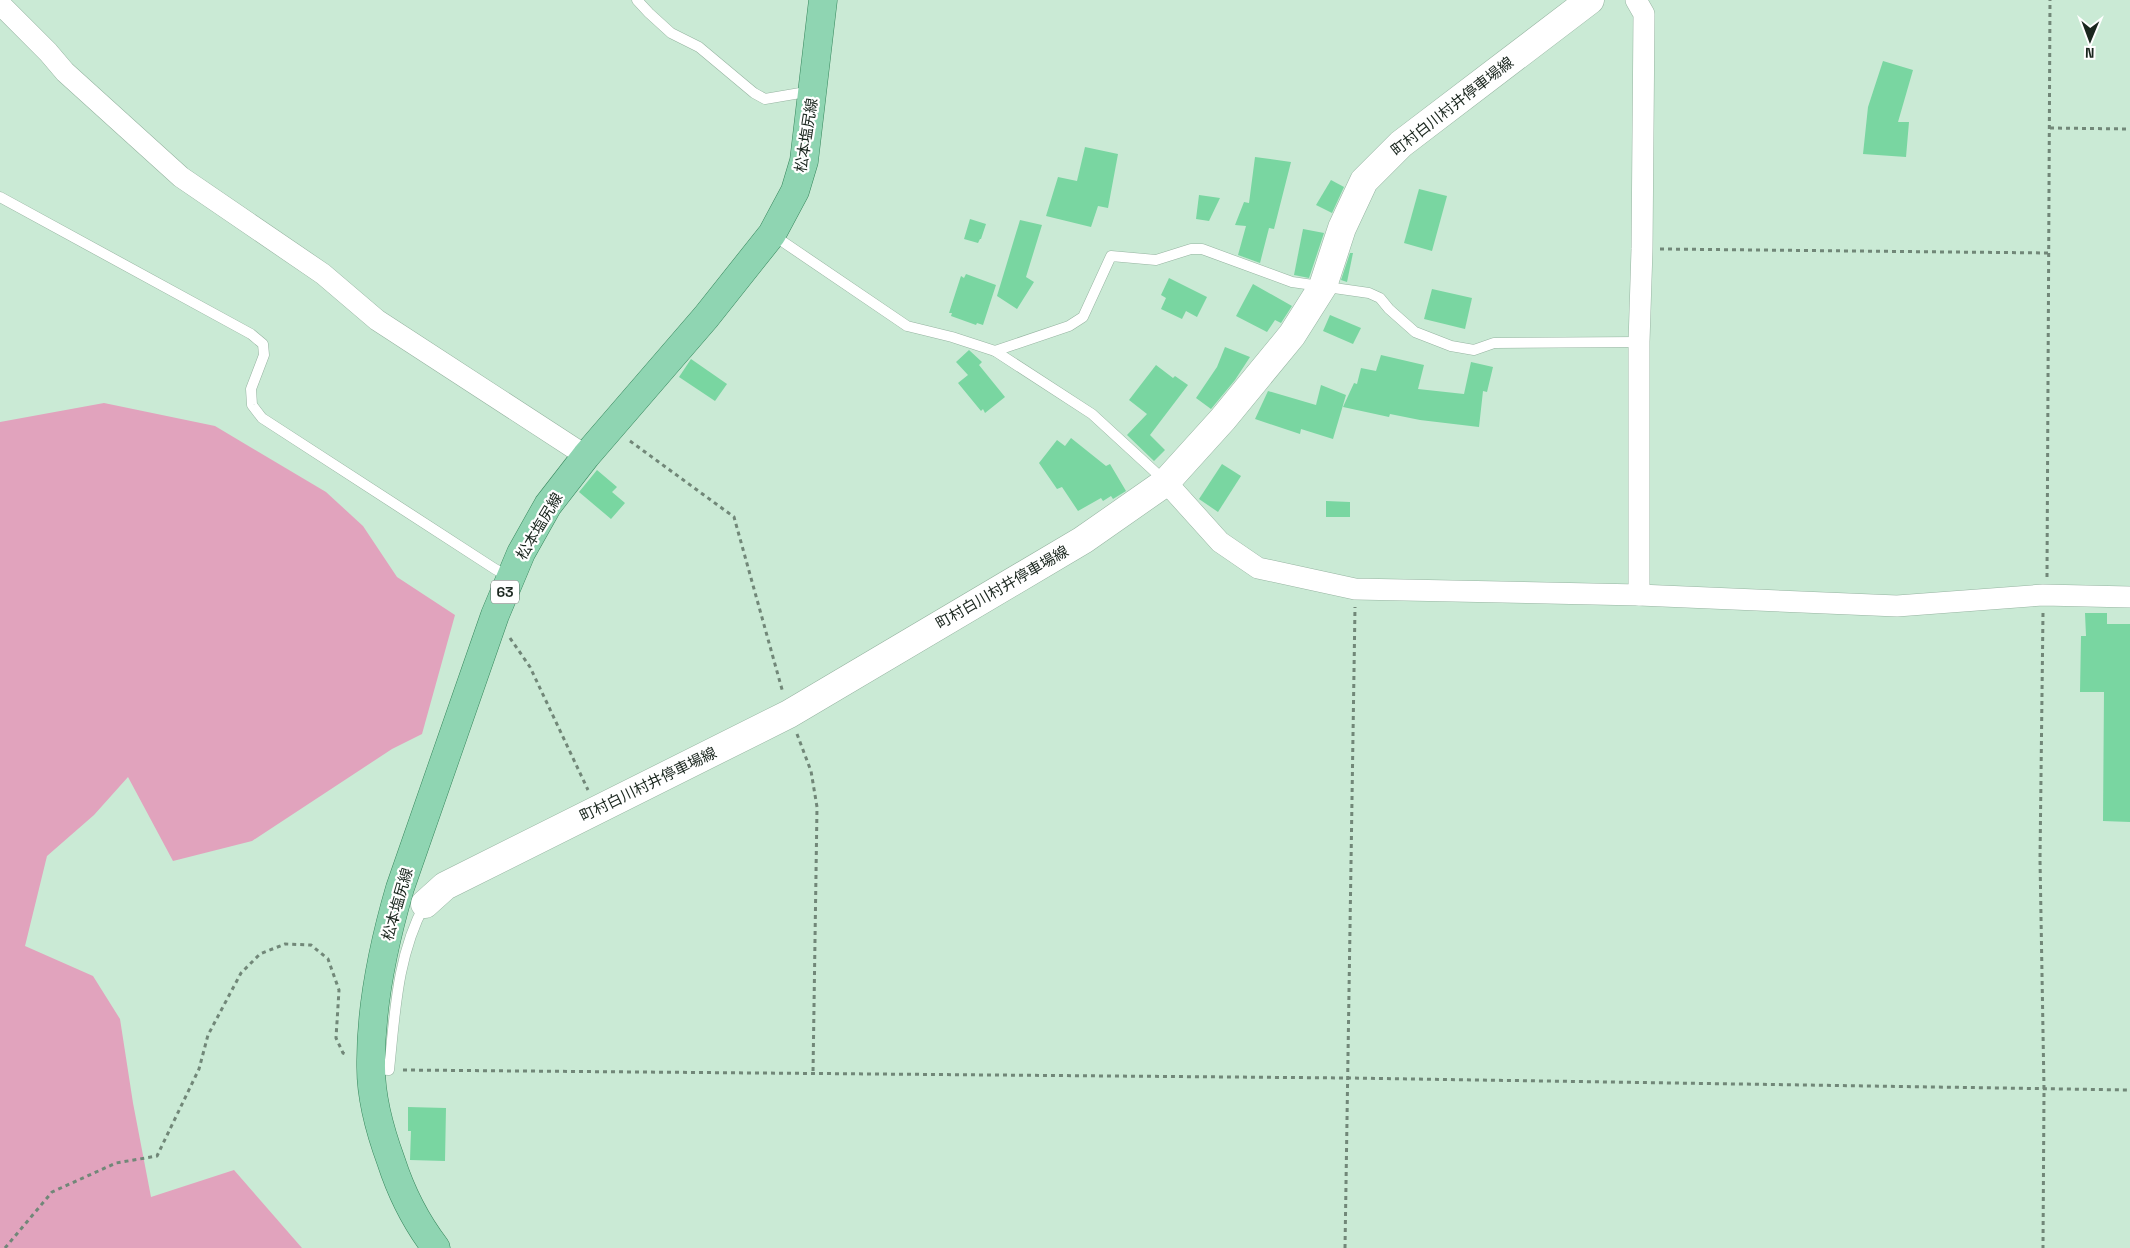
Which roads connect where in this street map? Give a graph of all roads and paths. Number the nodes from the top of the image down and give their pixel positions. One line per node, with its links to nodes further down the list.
1 (637, 0): 7 (lane)
2 (823, 0): 7 (main road, 松本塩尻線 / 63)
3 (1590, 0): 14 (main road, 町村白川村井停車場線)
4 (1636, 0): 12 (street)
5 (2050, 0): 8 (path)
6 (0, 4): 18 (street)
7 (813, 91): 11 (main road, 松本塩尻線 / 63)
8 (2050, 128): 9 (path); 13 (path)
9 (2130, 129)
10 (0, 197): 20 (lane)
11 (772, 234): 16 (lane); 17 (main road, 松本塩尻線 / 63)
12 (1642, 249): 13 (path); 15 (street)
13 (2049, 253): 23 (path)
14 (1322, 286): 15 (lane); 16 (lane); 19 (main road, 町村白川村井停車場線)
15 (1639, 342): 22 (street)
16 (995, 351): 19 (lane)
17 (611, 428): 18 (main road, 松本塩尻線 / 63); 26 (path)
18 (586, 456): 20 (main road, 松本塩尻線 / 63)
19 (1166, 482): 21 (street); 26 (main road, 町村白川村井停車場線)
20 (511, 577): 25 (main road, 松本塩尻線 / 63)
21 (1355, 589): 22 (street); 31 (path)
22 (1639, 595): 23 (street)
23 (2045, 595): 24 (street); 32 (path)
24 (2130, 597)
25 (495, 615): 27 (path); 29 (main road, 松本塩尻線 / 63)
26 (789, 714): 27 (main road, 町村白川村井停車場線); 30 (path)
27 (597, 809): 28 (main road, 町村白川村井停車場線)
28 (425, 904): 29 (lane, 町村白川村井停車場線)
29 (380, 1069): 30 (path); 34 (path); 35 (main road, 松本塩尻線 / 63)
30 (813, 1073): 31 (path)
31 (1348, 1078): 32 (path); 36 (path)
32 (2044, 1089): 33 (path); 37 (path)
33 (2130, 1090)
34 (5, 1248)
35 (436, 1248)
36 (1344, 1248)
37 (2043, 1248)

